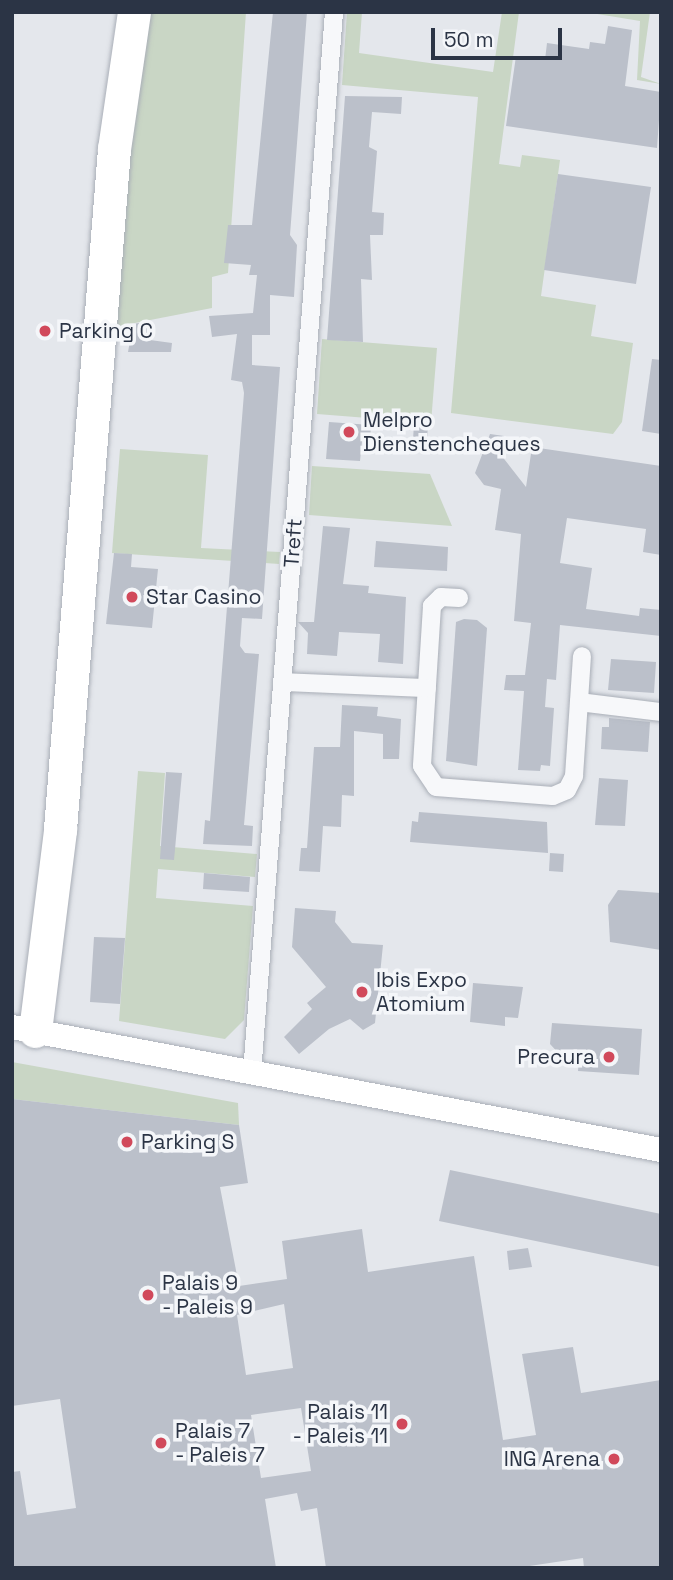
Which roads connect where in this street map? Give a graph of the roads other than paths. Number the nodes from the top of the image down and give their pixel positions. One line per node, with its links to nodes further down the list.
1 (134, 12): 9 (highway)
2 (334, 12): 5 (street, Treft)
3 (459, 598): 6 (street)
4 (582, 656): 7 (street)
5 (283, 682): 6 (street); 10 (street, Treft)
6 (427, 688): 7 (street)
7 (579, 702): 8 (street)
8 (661, 712)
9 (23, 1029): 10 (main road)
10 (252, 1073): 11 (main road)
11 (661, 1150)

